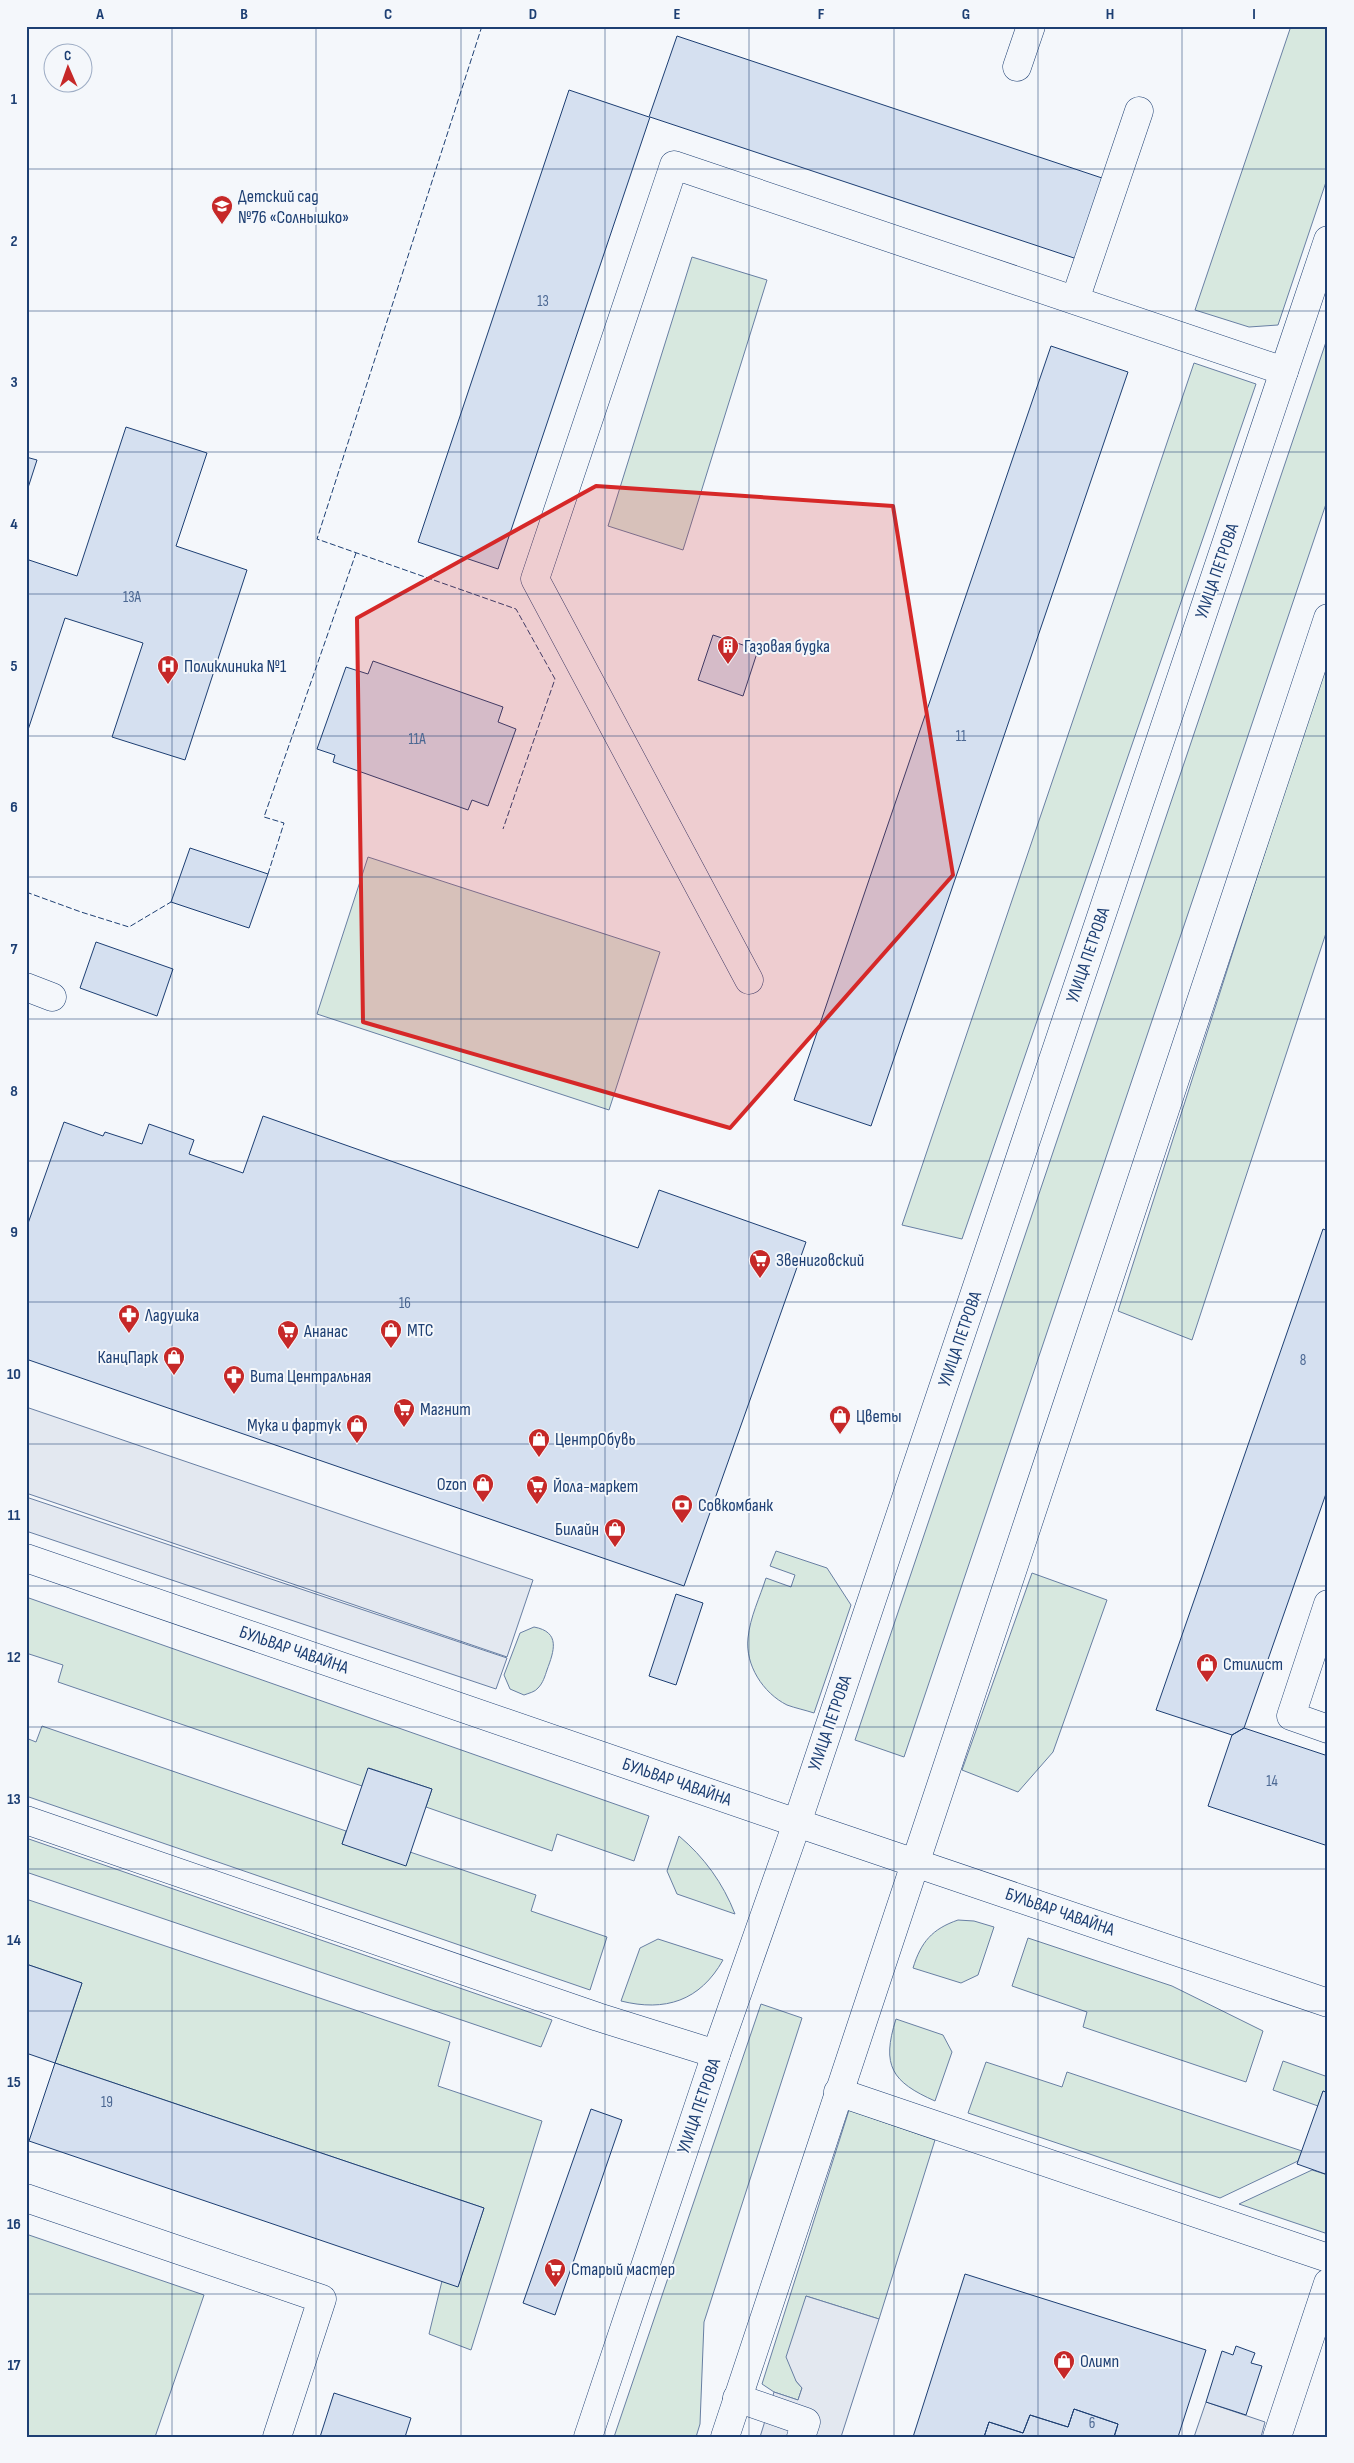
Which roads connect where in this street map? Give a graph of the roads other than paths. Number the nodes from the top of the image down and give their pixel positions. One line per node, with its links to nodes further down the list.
1 (1031, 26): 2 (main road)
2 (1017, 68)
3 (1139, 111): 5 (main road)
4 (1328, 240): 6 (main road, УЛИЦА ПЕТРОВА)
5 (1075, 300): 6 (main road); 8 (main road)
6 (1284, 371): 15 (main road, УЛИЦА ПЕТРОВА)
7 (1328, 618): 16 (main road)
8 (749, 980)
9 (26, 987): 10 (main road)
10 (52, 997)
11 (26, 1558): 15 (main road, БУЛЬВАР ЧАВАЙНА)
12 (1328, 1604): 13 (main road)
13 (1328, 1729)
14 (26, 1820): 18 (main road)
15 (797, 1823): 16 (main road, БУЛЬВАР ЧАВАЙНА); 18 (main road, УЛИЦА ПЕТРОВА)
16 (915, 1864): 17 (main road, БУЛЬВАР ЧАВАЙНА); 19 (main road)
17 (1328, 2003)
18 (716, 2054): 25 (main road, УЛИЦА ПЕТРОВА)
19 (838, 2092): 21 (main road); 23 (main road)
20 (26, 2198): 24 (main road)
21 (1328, 2258)
22 (1328, 2284): 28 (main road)
23 (737, 2398): 26 (main road); 27 (main road)
24 (277, 2437)
25 (588, 2437)
26 (725, 2437)
27 (801, 2437)
28 (1277, 2437)

